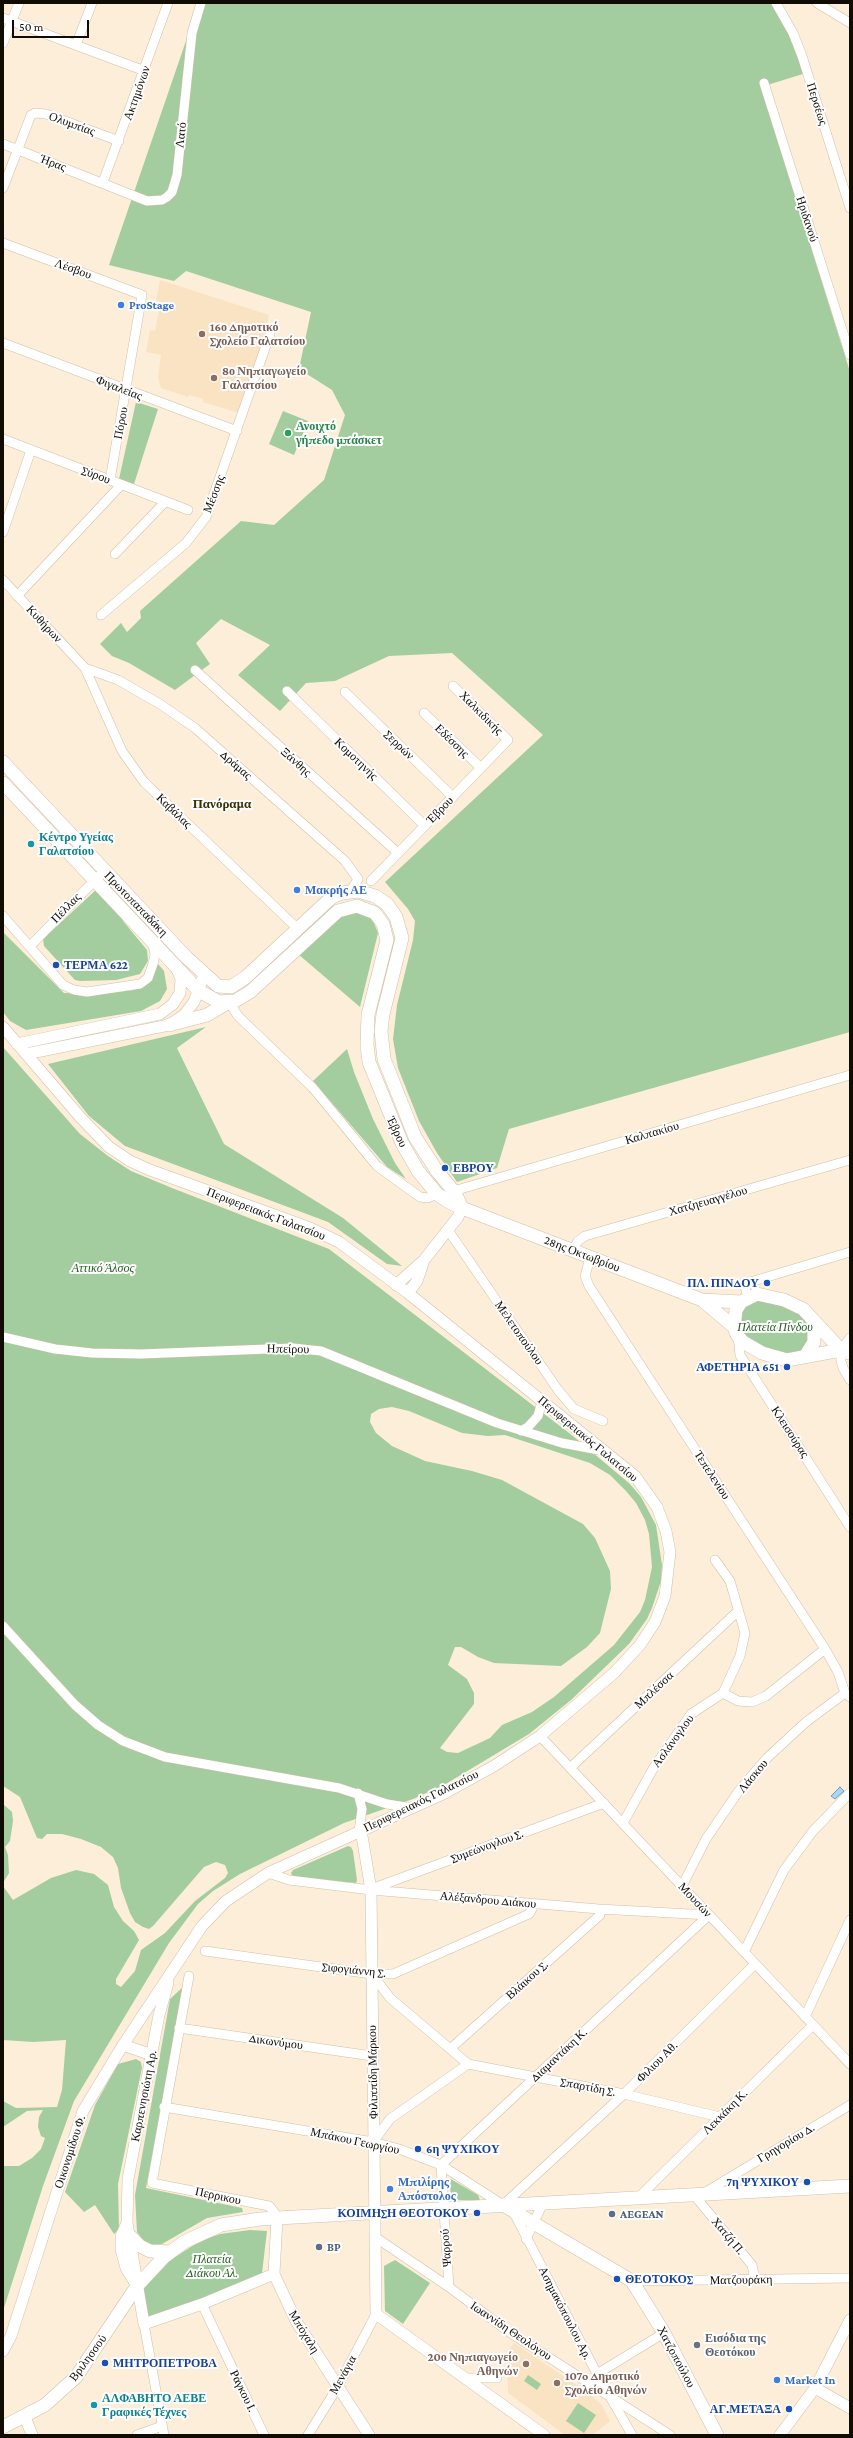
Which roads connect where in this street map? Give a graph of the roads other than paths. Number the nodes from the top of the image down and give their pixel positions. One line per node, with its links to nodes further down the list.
1 (19, 3): 7 (street)
2 (92, 3): 10 (street)
3 (168, 3): 11 (street, Ακτημόνων)
4 (201, 3): 16 (street, Λατό)
5 (776, 3): 18 (street, Περσέως)
6 (817, 3): 8 (street)
7 (7, 19): 9 (street); 10 (street)
8 (850, 23)
9 (3, 43)
10 (76, 45): 11 (street)
11 (145, 71): 13 (street, Ακτημόνων)
12 (764, 83): 23 (street, Ηριδανού)
13 (119, 141): 15 (street, Ολυμπίας); 16 (street, Ακτημόνων)
14 (3, 144): 15 (street, Ήρας)
15 (18, 150): 16 (street, Ήρας); 17 (street, Ολυμπίας)
16 (103, 182)
17 (3, 188)
18 (850, 208)
19 (3, 243): 20 (street, Λέσβου)
20 (142, 295): 24 (street, Πόρου)
21 (270, 334): 25 (street, Μέσσης)
22 (3, 343): 24 (street, Φιγαλείας)
23 (850, 355)
24 (127, 391): 25 (street, Φιγαλείας); 28 (street, Πόρου)
25 (237, 431): 36 (street, Μέσσης)
26 (3, 439): 27 (street, Σύρου)
27 (31, 450): 28 (street, Σύρου); 32 (street)
28 (110, 480): 29 (street, Σύρου)
29 (121, 485): 30 (street, Σύρου); 35 (street)
30 (165, 502): 31 (street, Σύρου); 33 (street)
31 (188, 510)
32 (3, 532)
33 (115, 554)
34 (3, 580): 35 (street, Κυθήρων)
35 (17, 596): 37 (street, Κυθήρων)
36 (100, 615)
37 (85, 668): 52 (street, Δράμας); 57 (street, Καβάλας)
38 (195, 670): 49 (street, Ξάνθης)
39 (453, 686): 43 (street, Χαλκιδικής)
40 (287, 691): 48 (street, Κομοτηνής)
41 (345, 692): 47 (street, Σερρών)
42 (424, 713): 45 (street, Εδέσσης)
43 (508, 740): 45 (street, Έβρου)
44 (3, 762): 50 (main road, Πρωτοπαπαδάκη)
45 (481, 768): 47 (street, Έβρου)
46 (3, 784): 51 (main road, Πρωτοπαπαδάκη)
47 (453, 797): 48 (street, Έβρου)
48 (424, 826): 49 (street, Έβρου)
49 (398, 853): 53 (street, Έβρου)
50 (104, 871): 51 (street, Πέλλας); 61 (main road, Πρωτοπαπαδάκη)
51 (94, 879): 58 (main road, Πρωτοπαπαδάκη); 59 (street, Πέλλας)
52 (358, 879): 53 (street); 54 (street)
53 (371, 881): 55 (street, Έβρου)
54 (350, 892): 55 (main road, Έβρου); 57 (main road, Έβρου)
55 (378, 897): 70 (main road, Έβρου)
56 (3, 916): 59 (street)
57 (297, 928): 61 (main road, Έβρου)
58 (152, 941): 59 (street); 60 (main road, Πρωτοπαπαδάκη)
59 (30, 946)
60 (174, 965): 62 (main road, Πρωτοπαπαδάκη); 66 (street)
61 (204, 975): 62 (street)
62 (199, 991): 63 (main road); 64 (street)
63 (229, 1002): 64 (main road, Έβρου); 71 (street); 71 (main road, Έβρου)
64 (169, 1025): 67 (street)
65 (3, 1027): 66 (street, Περιφερειακός Γαλατσίου)
66 (17, 1044): 67 (street, Περιφερειακός Γαλατσίου)
67 (26, 1054): 78 (street, Περιφερειακός Γαλατσίου)
68 (850, 1075): 70 (street, Καλπακίου)
69 (850, 1160): 74 (street, Χατζηευαγγέλου)
70 (455, 1193): 72 (main road, Έβρου)
71 (437, 1194): 72 (main road, Έβρου)
72 (462, 1211): 73 (street); 74 (main road, 28ης Οκτωβρίου)
73 (448, 1230): 77 (street); 90 (street, Μελετοπούλου)
74 (572, 1251): 76 (main road, 28ης Οκτωβρίου)
75 (850, 1252): 80 (street)
76 (590, 1258): 81 (main road, 28ης Οκτωβρίου); 97 (street, Τεπελενίου)
77 (424, 1260): 78 (street); 79 (street)
78 (396, 1285): 79 (street, Περιφερειακός Γαλατσίου)
79 (408, 1293): 89 (street, Περιφερειακός Γαλατσίου)
80 (744, 1299): 81 (main road, 28ης Οκτωβρίου); 82 (main road, 28ης Οκτωβρίου); 83 (main road)
81 (702, 1300): 83 (main road, 28ης Οκτωβρίου)
82 (814, 1323): 86 (main road, 28ης Οκτωβρίου); 87 (main road)
83 (736, 1331): 87 (main road, 28ης Οκτωβρίου); 93 (street, Κλεισούρας)
84 (3, 1337): 91 (street, Ηπείρου)
85 (850, 1338): 86 (street)
86 (846, 1351): 87 (main road, 28ης Οκτωβρίου); 88 (street)
87 (806, 1355)
88 (850, 1380)
89 (542, 1401): 91 (street); 92 (street, Περιφερειακός Γαλατσίου)
90 (603, 1421)
91 (520, 1432): 92 (street, Ηπείρου)
92 (605, 1451): 100 (street, Περιφερειακός Γαλατσίου)
93 (850, 1527)
94 (716, 1560): 95 (street)
95 (737, 1612): 98 (street); 101 (street, Μπλέσσα)
96 (3, 1626): 102 (street)
97 (826, 1649): 98 (street); 99 (street, Τεπελενίου)
98 (723, 1692): 106 (street, Ασλάνογλου)
99 (848, 1695): 109 (street, Λάσκου)
100 (540, 1736): 101 (street, Μουσών); 105 (street, Περιφερειακός Γαλατσίου)
101 (570, 1768): 104 (street, Μουσών)
102 (358, 1793): 105 (street); 107 (street)
103 (850, 1793): 116 (street)
104 (604, 1804): 106 (street, Μουσών); 110 (street, Συμεώνογλου Σ.)
105 (412, 1808): 107 (street, Περιφερειακός Γαλατσίου)
106 (623, 1823): 109 (street, Μουσών)
107 (360, 1831): 108 (street, Περιφερειακός Γαλατσίου); 110 (street, Φιλιππίδη Μάρκου)
108 (268, 1873): 110 (street, Αλέξανδρου Διάκου); 118 (street, Περιφερειακός Γαλατσίου)
109 (682, 1886): 113 (street, Μουσών)
110 (371, 1890): 111 (street, Αλέξανδρου Διάκου); 119 (street, Φιλιππίδη Μάρκου)
111 (531, 1904): 112 (street, Αλέξανδρου Διάκου); 119 (street, Σιφογιάννη Σ.)
112 (599, 1909): 113 (street, Αλέξανδρου Διάκου); 125 (street, Βλάικου Σ.)
113 (709, 1915): 116 (street, Μουσών); 130 (street, Διαμαντάκη Κ.)
114 (850, 1920): 121 (street)
115 (205, 1951): 119 (street, Σιφογιάννη Σ.)
116 (744, 1952): 117 (street, Μουσών)
117 (755, 1964): 121 (street, Μουσών); 131 (street, Φιλιου Αθ.)
118 (172, 1970): 124 (street, Οικονομίδου Φ.); 126 (street, Καρπενησιώτη Αρ.)
119 (372, 1974): 125 (street, Σπαρτίδη Σ.); 127 (street, Φιλιππίδη Μάρκου)
120 (189, 1976): 123 (street, Καρπενησιώτη Αρ.)
121 (805, 2017): 122 (street, Μουσών)
122 (813, 2026): 129 (street, Μουσών); 134 (street, Λεκκάκη Κ.)
123 (179, 2028): 127 (street, Δικωνύμου); 133 (street, Καρπενησιώτη Αρ.)
124 (123, 2045): 126 (street); 162 (street, Οικονομίδου Φ.)
125 (450, 2049): 128 (street, Σπαρτίδη Σ.)
126 (152, 2055): 147 (street, Καρπενησιώτη Αρ.)
127 (372, 2056): 135 (street, Φιλιππίδη Μάρκου)
128 (468, 2064): 130 (street, Σπαρτίδη Σ.); 135 (street)
129 (850, 2064)
130 (536, 2077): 131 (street, Σπαρτίδη Σ.); 136 (street, Διαμαντάκη Κ.)
131 (624, 2094): 134 (street, Σπαρτίδη Σ.); 142 (street, Φιλιου Αθ.)
132 (850, 2105): 139 (street, Γρηγορίου Δ.)
133 (164, 2107): 135 (street, Μπάκου Γεωργίου); 137 (street, Καρπενησιώτη Αρ.)
134 (720, 2117): 140 (street, Λεκκάκη Κ.)
135 (373, 2142): 136 (street, Μπάκου Γεωργίου); 144 (street, Φιλιππίδη Μάρκου)
136 (441, 2165): 142 (street, Μπάκου Γεωργίου); 143 (street)
137 (152, 2183): 145 (street, Περρικου)
138 (850, 2186): 139 (main road, Βριλησσού)
139 (698, 2195): 140 (main road, Βριλησσού); 153 (street, Χατζή Π.)
140 (638, 2198): 141 (main road, Βριλησσού)
141 (543, 2203): 142 (main road, Βριλησσού); 146 (street)
142 (508, 2208): 143 (main road, Βριλησσού); 146 (main road, Μπάκου Γεωργίου); 149 (street, Ασημακόπουλου Αρ.)
143 (444, 2209): 144 (main road, Βριλησσού); 156 (street, Ψαρρού)
144 (374, 2213): 145 (main road, Βριλησσού); 148 (street, Φιλιππίδη Μάρκου)
145 (277, 2218): 150 (main road, Βριλησσού); 151 (street, Μπόχαλη)
146 (534, 2224): 149 (street); 154 (main road, Μπάκου Γεωργίου)
147 (128, 2229): 150 (main road); 155 (street, Καρπενησιώτη Αρ.)
148 (375, 2237): 156 (street, Ιωαννίδη Θεολόγου); 158 (street, Φιλιππίδη Μάρκου)
149 (526, 2239): 163 (street, Ασημακόπουλου Αρ.)
150 (171, 2252): 155 (main road, Βριλησσού)
151 (274, 2274): 157 (street); 166 (street, Μπόχαλη)
152 (850, 2278): 153 (street, Ματζουράκη)
153 (755, 2280): 154 (street, Ματζουράκη)
154 (632, 2281): 161 (main road, Χατζοπούλου)
155 (136, 2286): 160 (street, Καρπενησιώτη Αρ.); 170 (main road, Βριλησσού)
156 (449, 2287): 168 (street, Ιωαννίδη Θεολόγου)
157 (202, 2304): 160 (street); 175 (street, Ράγκου Ι.)
158 (376, 2314): 164 (street); 166 (street, Μενάγια)
159 (850, 2320): 167 (street)
160 (144, 2324): 172 (street, Καρπενησιώτη Αρ.)
161 (664, 2333): 163 (street); 181 (main road, Χατζοπούλου)
162 (3, 2351)
163 (597, 2374): 168 (street, Ασημακόπουλου Αρ.)
164 (465, 2378): 165 (street); 178 (street)
165 (497, 2378)
166 (337, 2388): 176 (street, Μενάγια); 177 (street, Μπόχαλη)
167 (815, 2388): 169 (street); 182 (street)
168 (608, 2394): 179 (street, Ασημακόπουλου Αρ.); 180 (street, Ιωαννίδη Θεολόγου)
169 (850, 2408)
170 (25, 2417): 171 (main road, Βριλησσού); 173 (street)
171 (3, 2427)
172 (163, 2431): 174 (street)
173 (32, 2435)
174 (137, 2435)
175 (264, 2435)
176 (308, 2435)
177 (369, 2435)
178 (544, 2435)
179 (632, 2435)
180 (670, 2435)
181 (717, 2435)
182 (780, 2435)

